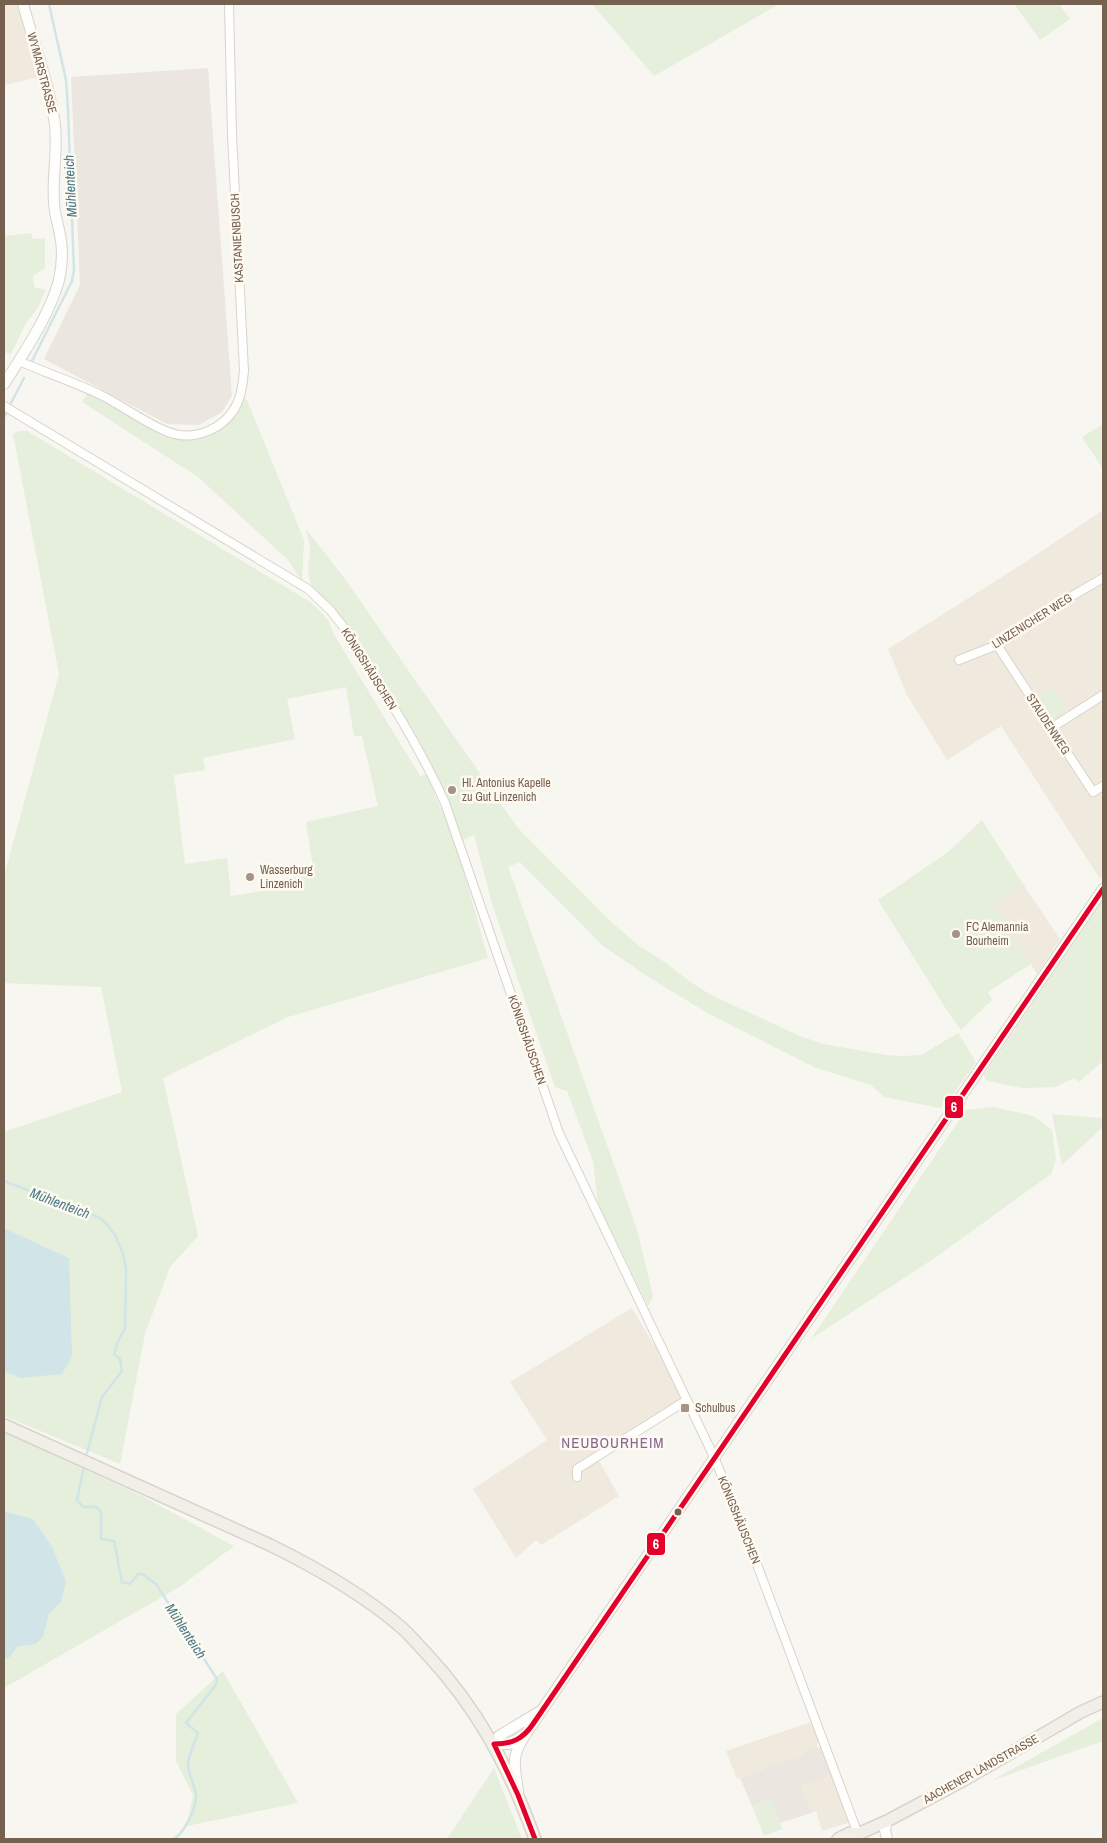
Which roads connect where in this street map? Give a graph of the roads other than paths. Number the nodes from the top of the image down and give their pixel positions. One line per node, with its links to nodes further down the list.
1 (23, 4): 3 (street, WYMARSTRASSE)
2 (229, 4): 3 (street, KASTANIENBUSCH)
3 (19, 361): 4 (street, WYMARSTRASSE)
4 (4, 384)
5 (4, 406): 13 (street, KÖNIGSHÄUSCHEN)
6 (1103, 578): 7 (street, LINZENICHER WEG)
7 (998, 645): 8 (street, LINZENICHER WEG); 10 (street, STAUDENWEG)
8 (959, 660)
9 (1103, 695): 10 (street)
10 (1051, 728): 11 (street, STAUDENWEG)
11 (1103, 786)
12 (1103, 889): 15 (street)
13 (687, 1400): 15 (street, KÖNIGSHÄUSCHEN); 16 (street)
14 (4, 1425): 20 (main road)
15 (715, 1459): 18 (street); 24 (street, KÖNIGSHÄUSCHEN)
16 (577, 1477)
17 (1103, 1702): 22 (main road, AACHENER LANDSTRASSE)
18 (542, 1710): 19 (street); 20 (street)
19 (525, 1736): 20 (street); 21 (street)
20 (494, 1744): 21 (main road)
21 (518, 1795): 23 (main road)
22 (886, 1821): 24 (main road, AACHENER LANDSTRASSE); 28 (street)
23 (529, 1823): 25 (main road); 26 (main road)
24 (855, 1837): 27 (main road, AACHENER LANDSTRASSE)
25 (535, 1839)
26 (539, 1839)
27 (838, 1839)
28 (887, 1839)

